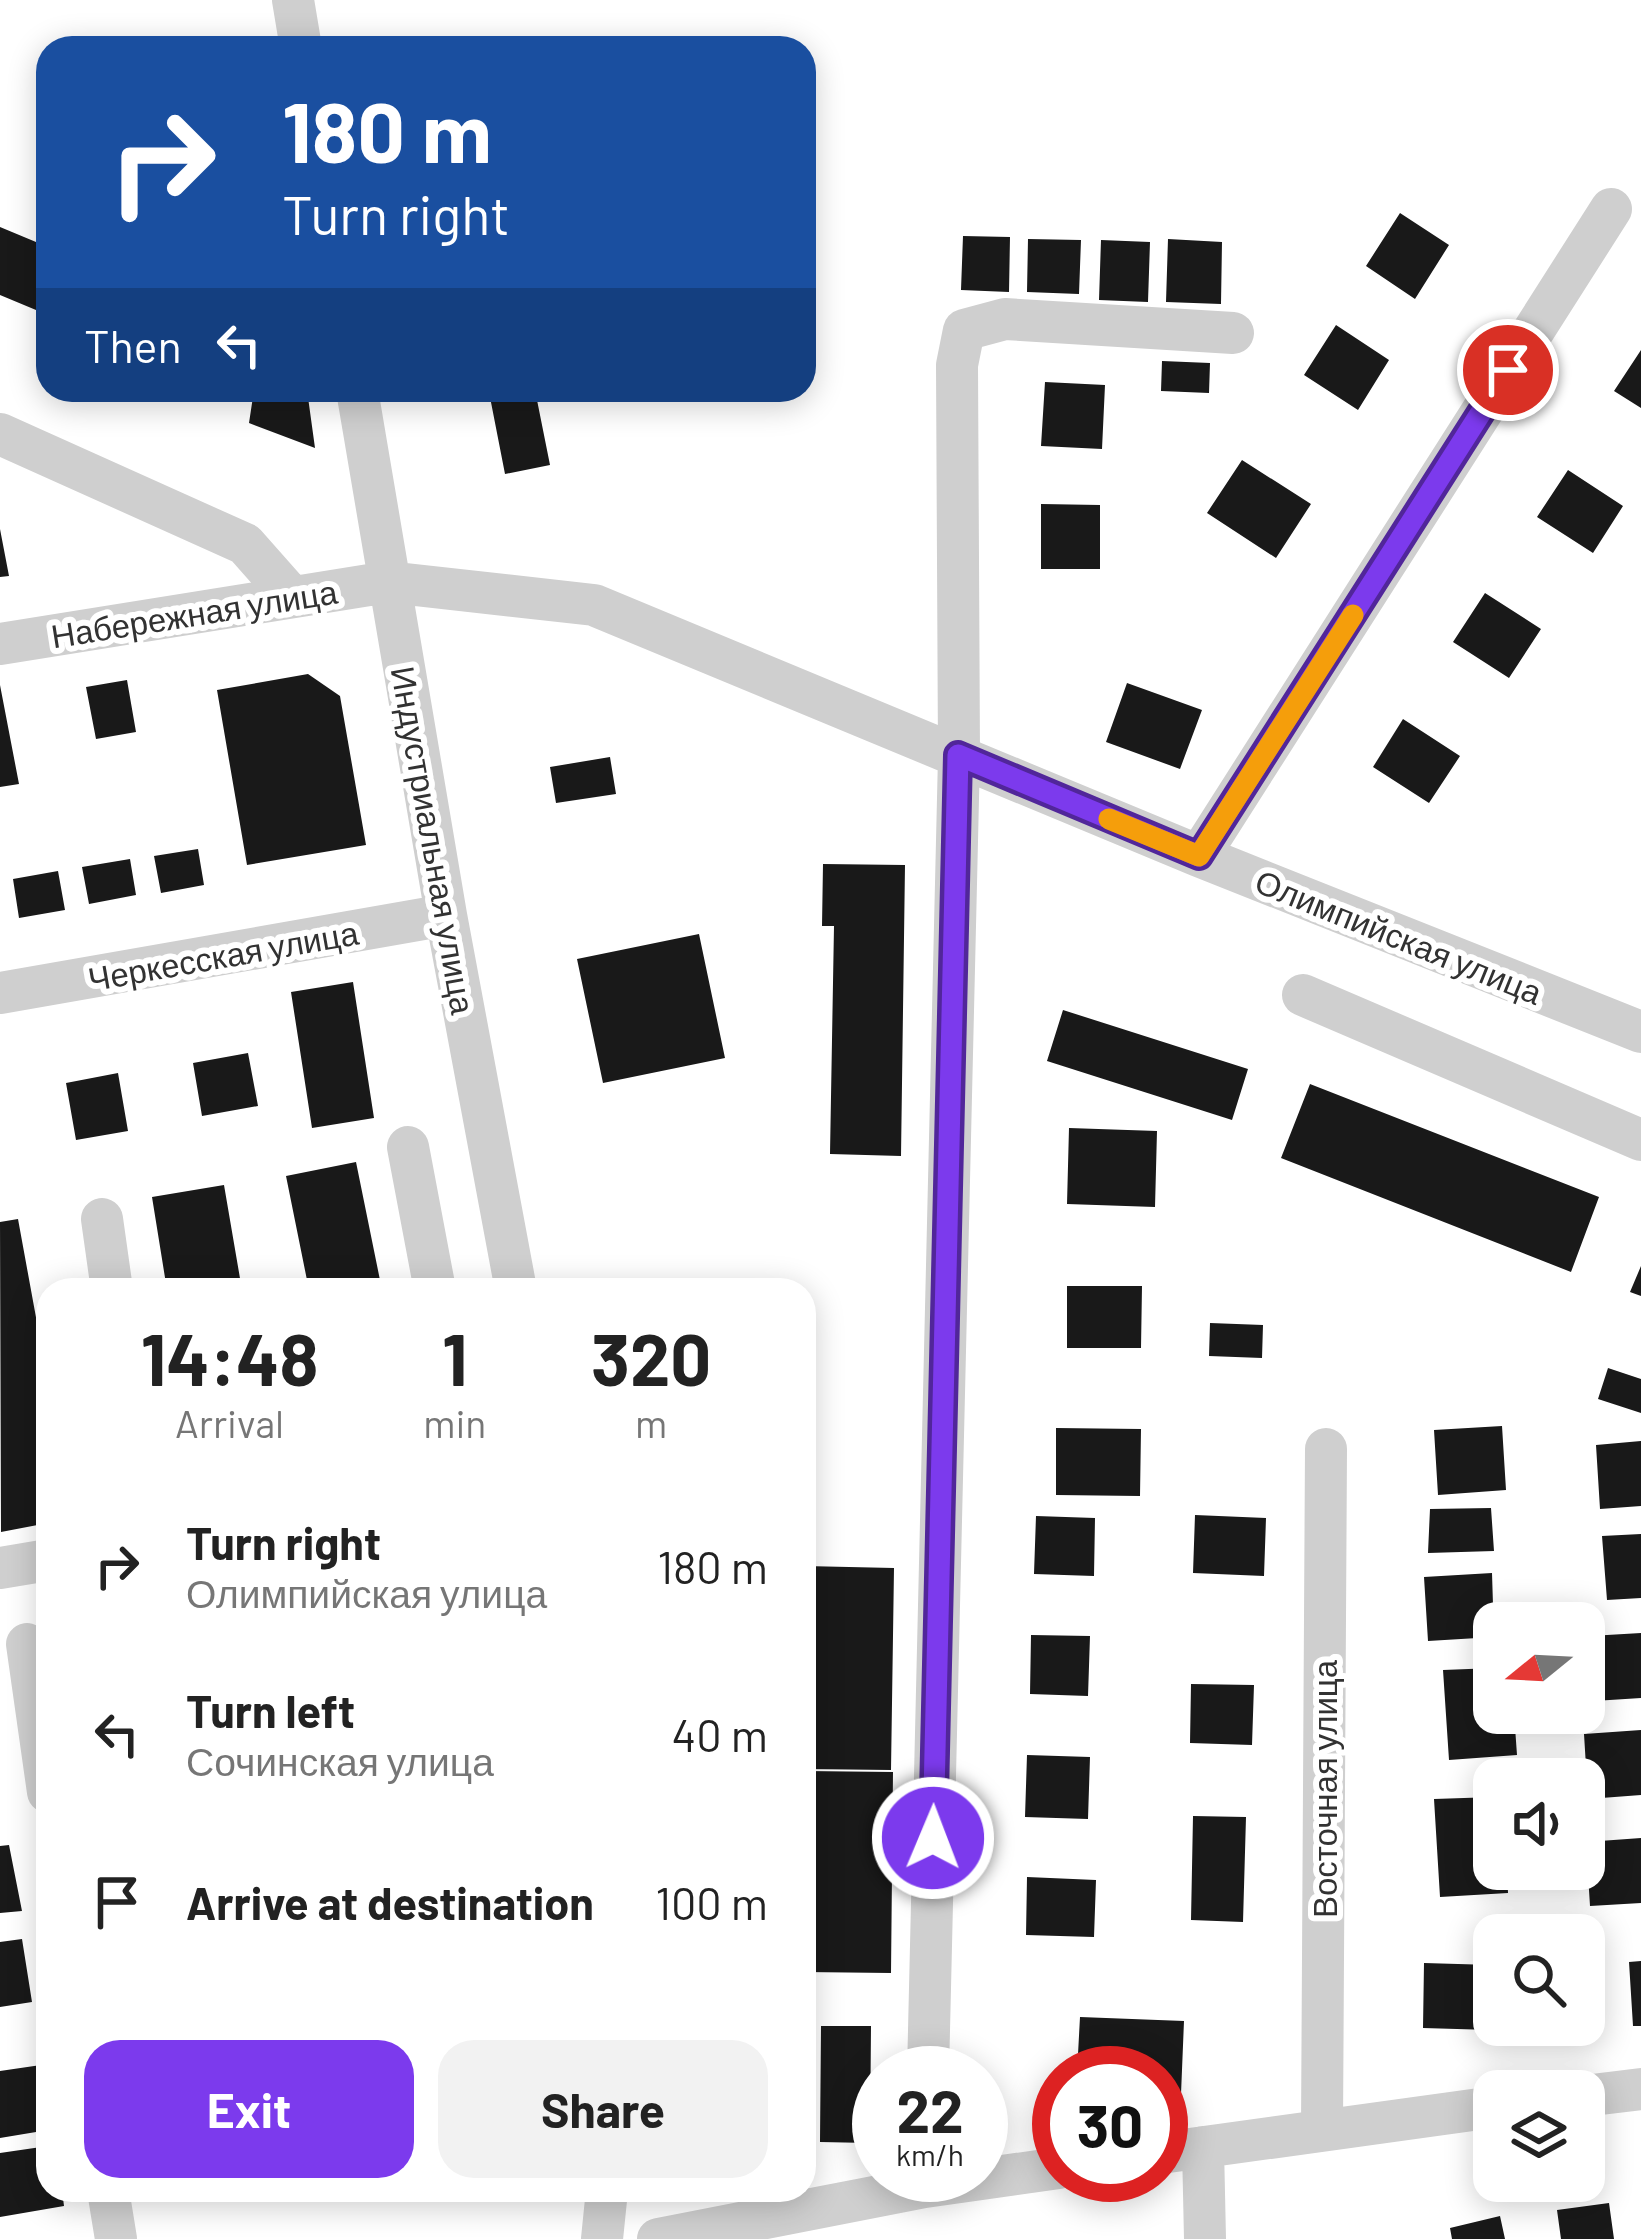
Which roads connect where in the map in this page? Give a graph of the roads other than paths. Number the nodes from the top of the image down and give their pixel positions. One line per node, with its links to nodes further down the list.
1 (293, 0): 2 (street)
2 (299, 36)
3 (1611, 208): 11 (street)
4 (1233, 333): 10 (street)
5 (359, 402): 7 (street, Индустриальная улица)
6 (0, 434): 8 (street)
7 (388, 582): 8 (street, Набережная улица); 10 (street, Олимпийская улица); 12 (street, Индустриальная улица)
8 (292, 596): 9 (street, Набережная улица)
9 (0, 644)
10 (958, 755): 11 (street, Олимпийская улица); 27 (street)
11 (1199, 856): 15 (street, Олимпийская улица)
12 (446, 916): 13 (street, Черкесская улица); 21 (street, Индустриальная улица)
13 (0, 993)
14 (1303, 994): 16 (street)
15 (1641, 1032)
16 (1641, 1140)
17 (409, 1147): 20 (street)
18 (102, 1220): 19 (street)
19 (110, 1278)
20 (433, 1278)
21 (514, 1278)
22 (1326, 1449): 31 (street, Восточная улица)
23 (36, 1562): 24 (street)
24 (0, 1568)
25 (27, 1644): 26 (street)
26 (36, 1707)
27 (929, 2046)
28 (1641, 2089): 29 (street)
29 (1605, 2093)
30 (1473, 2110): 31 (street)
31 (1322, 2128): 32 (street)
32 (1203, 2147): 33 (street); 43 (street)
33 (1188, 2149)
34 (852, 2191): 35 (street)
35 (816, 2195)
36 (110, 2202): 40 (street)
37 (606, 2202): 41 (street)
38 (767, 2202): 39 (street)
39 (722, 2208): 42 (street)
40 (116, 2239)
41 (602, 2239)
42 (658, 2239)
43 (1205, 2239)

